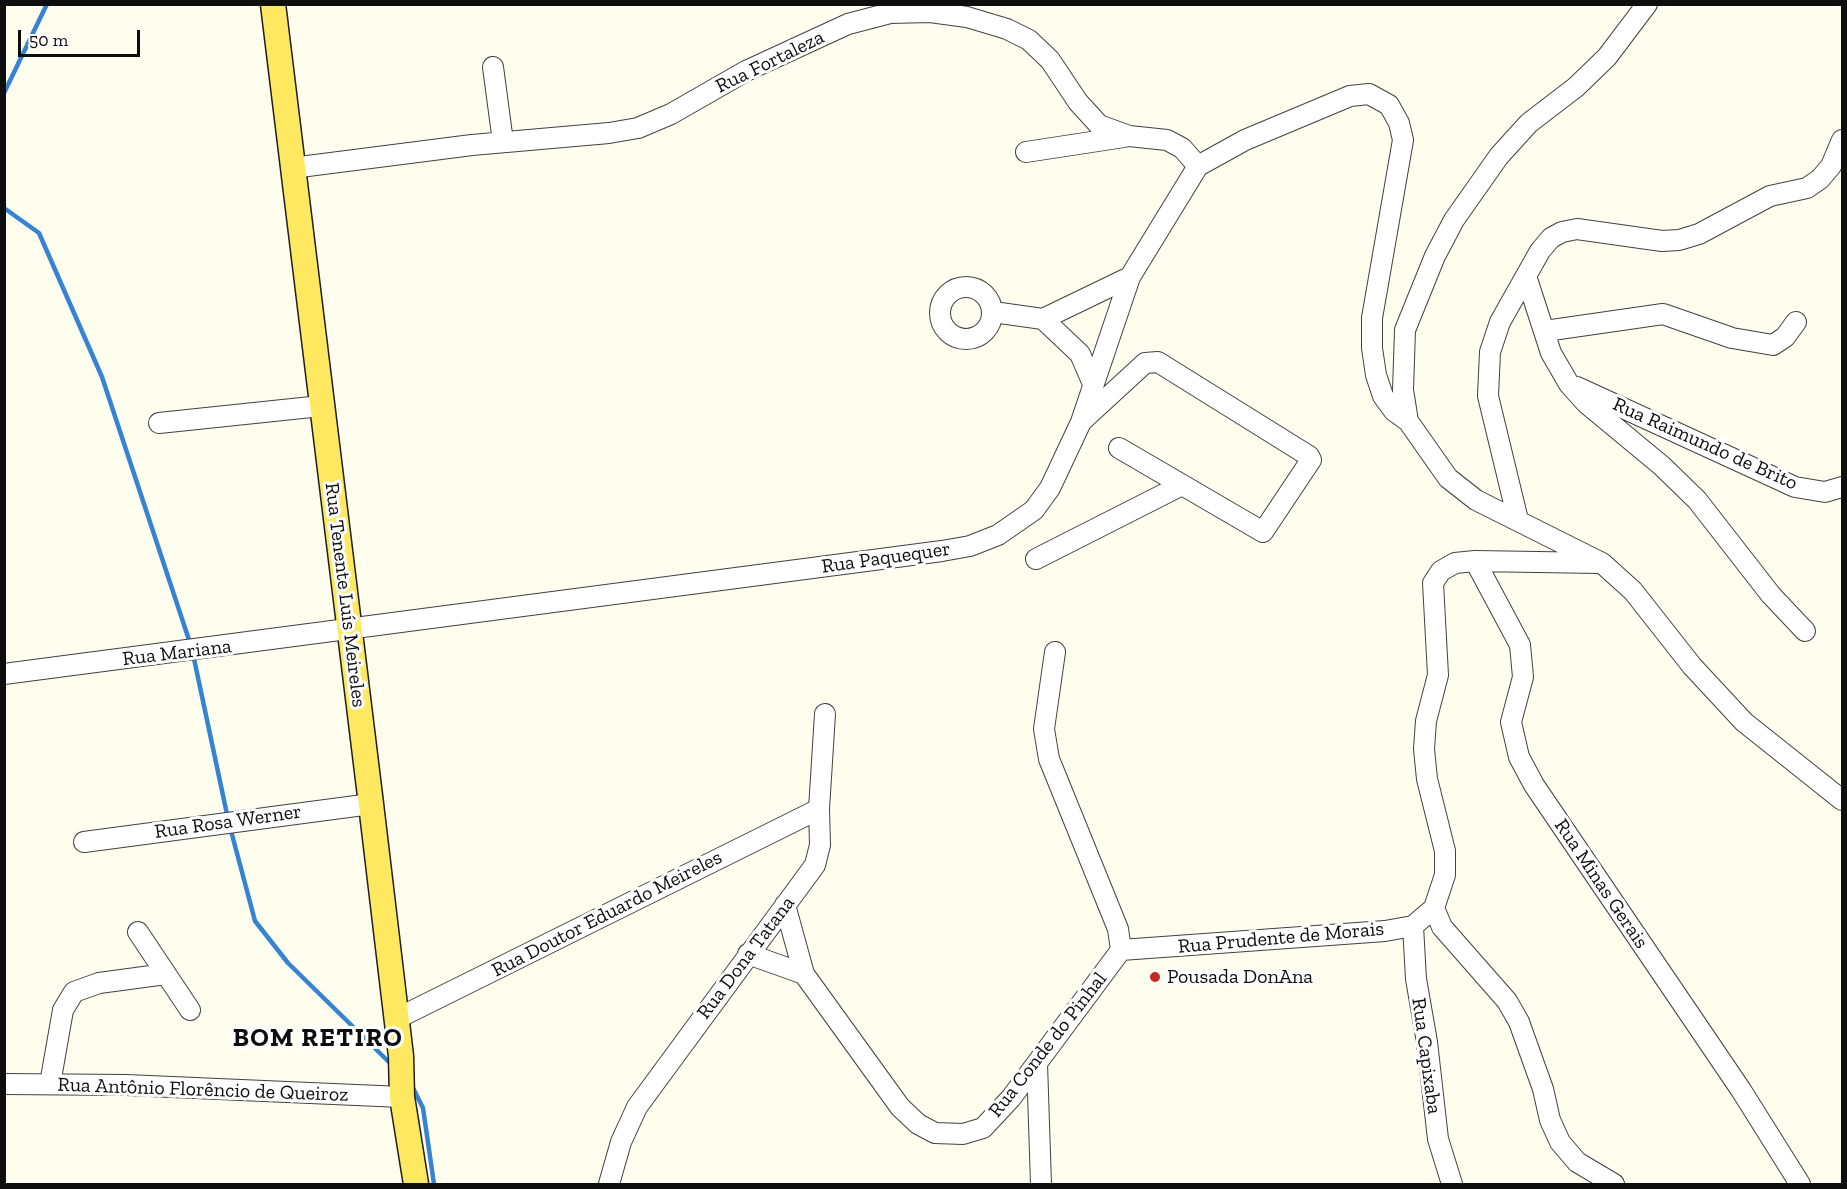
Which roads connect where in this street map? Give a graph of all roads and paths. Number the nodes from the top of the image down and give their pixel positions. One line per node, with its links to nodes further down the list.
1 (273, 4): 9 (main road, Rua Tenente Luís Meireles)
2 (1647, 4): 19 (street)
3 (493, 67): 6 (street)
4 (1130, 136): 6 (street, Rua Fortaleza); 7 (street); 8 (street, Rua Fortaleza)
5 (1842, 140): 10 (street)
6 (503, 142): 9 (street, Rua Fortaleza)
7 (1026, 152)
8 (1198, 166): 11 (street, Rua Paquequer); 19 (street)
9 (292, 168): 18 (main road, Rua Tenente Luís Meireles)
10 (1526, 276): 15 (street); 25 (street)
11 (1130, 277): 13 (street); 16 (street, Rua Paquequer)
12 (993, 312): 13 (street)
13 (1043, 319): 16 (street)
14 (1796, 322): 15 (street)
15 (1545, 330): 17 (street)
16 (1093, 384): 20 (street, Rua Paquequer)
17 (1569, 384): 24 (street, Rua Raimundo de Brito); 30 (street)
18 (321, 406): 21 (street); 29 (main road, Rua Tenente Luís Meireles)
19 (1408, 421): 25 (street)
20 (1082, 422): 23 (street); 29 (street, Rua Paquequer)
21 (159, 423)
22 (1119, 448): 23 (street)
23 (1180, 486): 26 (street)
24 (1842, 487)
25 (1518, 520): 28 (street)
26 (1036, 560)
27 (1475, 561): 28 (street); 39 (street); 57 (street, Rua Minas Gerais)
28 (1602, 563): 34 (street)
29 (349, 631): 32 (street, Rua Mariana); 35 (main road, Rua Tenente Luís Meireles)
30 (1805, 631)
31 (1055, 652): 42 (street)
32 (4, 674)
33 (825, 714): 36 (street, Rua Dona Tatana)
34 (1842, 800)
35 (371, 804): 37 (street, Rua Rosa Werner); 47 (main road, Rua Tenente Luís Meireles)
36 (819, 809): 38 (street, Rua Dona Tatana); 47 (street, Rua Doutor Eduardo Meireles)
37 (84, 842)
38 (785, 905): 43 (street, Rua Dona Tatana); 45 (street, Rua Conde do Pinhal)
39 (1434, 908): 40 (street, Rua Prudente de Morais); 56 (street)
40 (1413, 926): 42 (street, Rua Prudente de Morais); 55 (street, Rua Capixaba)
41 (138, 932): 44 (street)
42 (1121, 950): 48 (street, Rua Conde do Pinhal)
43 (748, 954): 45 (street); 53 (street, Rua Dona Tatana)
44 (166, 974): 46 (street); 50 (street)
45 (804, 974): 48 (street, Rua Conde do Pinhal)
46 (190, 1010)
47 (396, 1019): 51 (main road, Rua Tenente Luís Meireles)
48 (1037, 1063): 54 (street)
49 (4, 1084): 50 (street, Rua Antônio Florêncio de Queiroz)
50 (50, 1084): 51 (street, Rua Antônio Florêncio de Queiroz)
51 (402, 1091): 52 (main road, Rua Tenente Luís Meireles)
52 (416, 1185)
53 (609, 1185)
54 (1041, 1185)
55 (1452, 1185)
56 (1614, 1185)
57 (1800, 1185)

